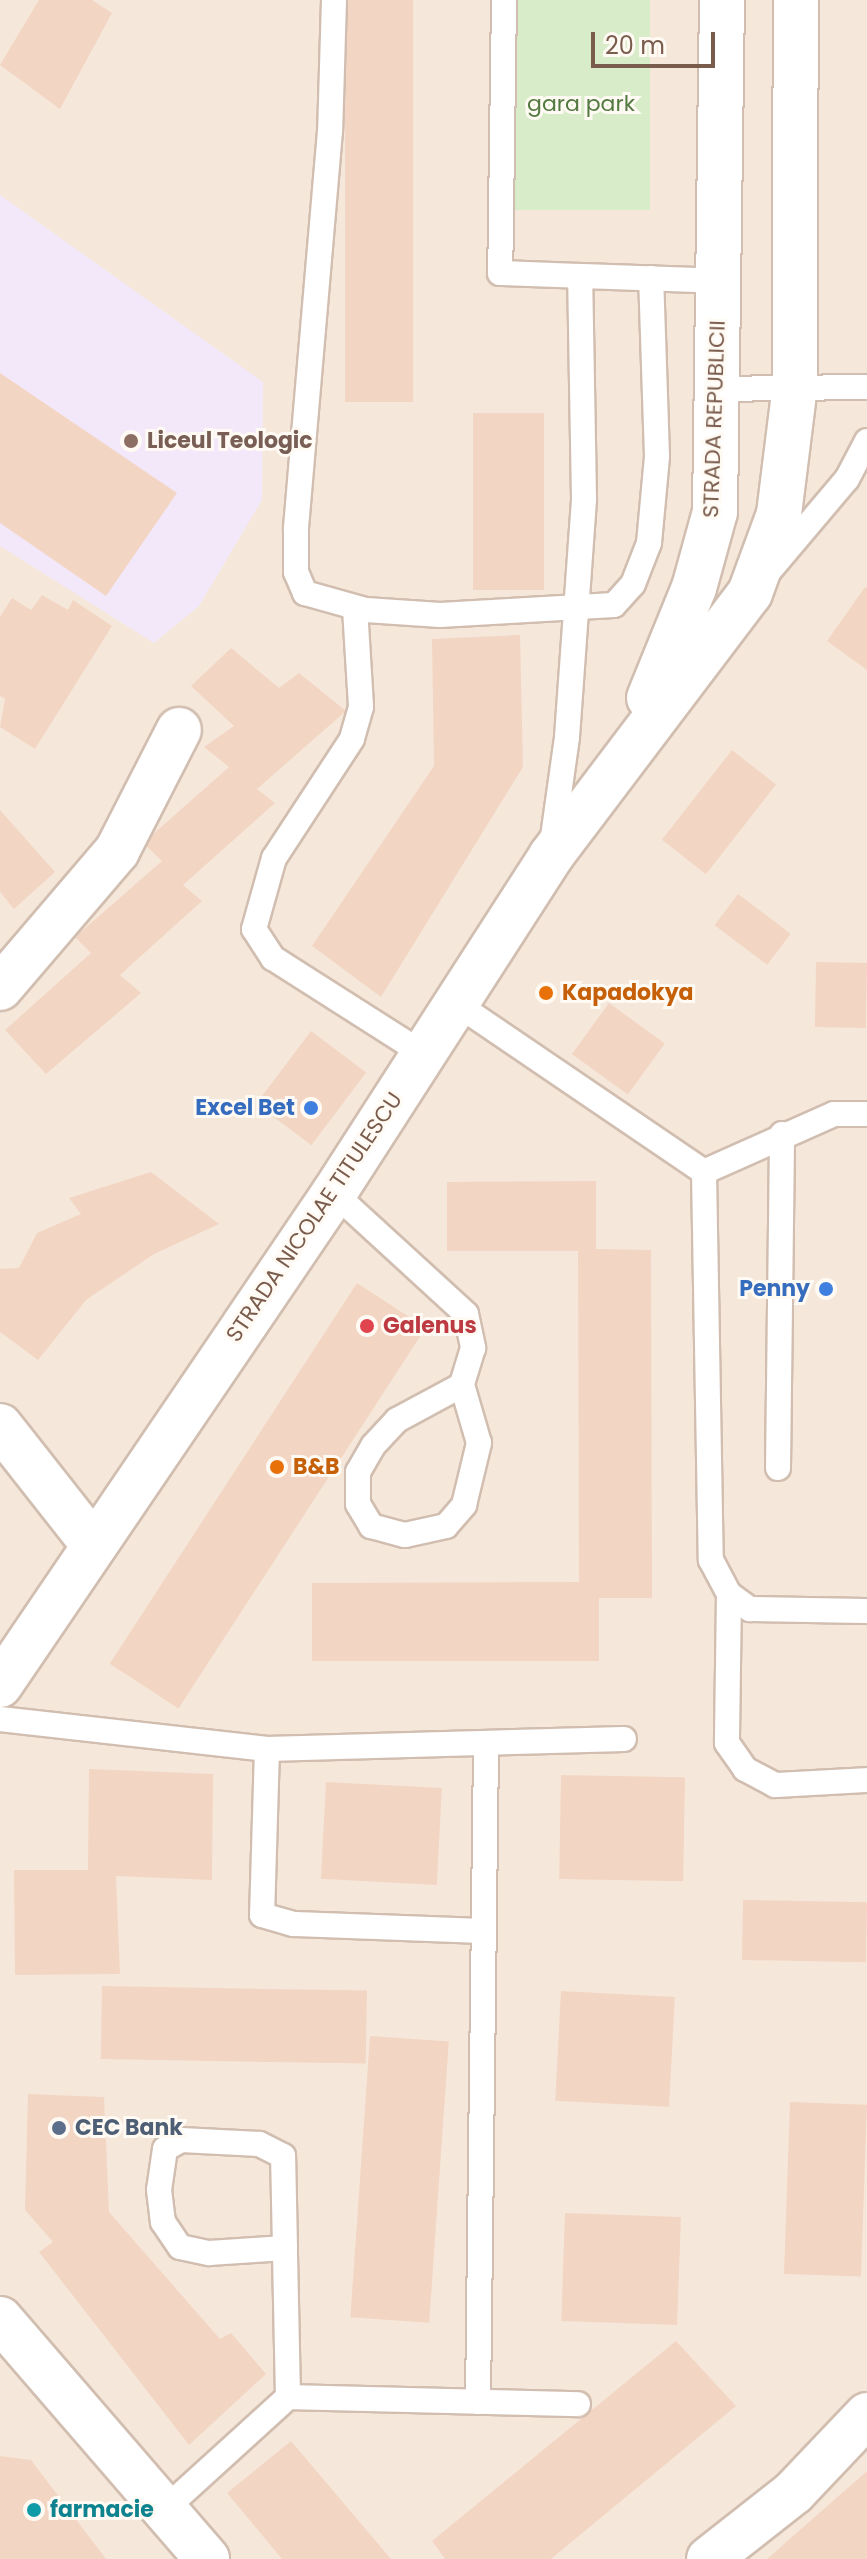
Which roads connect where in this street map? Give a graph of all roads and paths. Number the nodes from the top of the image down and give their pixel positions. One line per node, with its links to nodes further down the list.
1 (334, 0): 13 (lane)
2 (504, 0): 5 (lane)
3 (722, 0): 7 (main road, STRADA REPUBLICII)
4 (796, 0): 8 (main road)
5 (580, 276): 6 (lane); 14 (lane)
6 (651, 278): 7 (lane); 14 (lane)
7 (720, 281): 10 (main road, STRADA REPUBLICII)
8 (795, 386): 9 (lane); 10 (lane); 12 (main road)
9 (867, 387)
10 (717, 389): 16 (main road, STRADA REPUBLICII)
11 (867, 441): 12 (lane)
12 (750, 593): 16 (main road)
13 (355, 608): 14 (lane); 20 (lane)
14 (573, 611): 17 (lane)
15 (179, 730): 18 (main road)
16 (628, 748): 17 (main road, STRADA NICOLAE TITULESCU)
17 (551, 856): 19 (main road, STRADA NICOLAE TITULESCU)
18 (0, 988)
19 (454, 1002): 20 (main road, STRADA NICOLAE TITULESCU); 23 (lane)
20 (422, 1053): 24 (main road, STRADA NICOLAE TITULESCU)
21 (867, 1114): 22 (lane)
22 (782, 1134): 23 (lane); 27 (lane)
23 (704, 1172): 29 (lane)
24 (334, 1193): 25 (lane); 28 (main road, STRADA NICOLAE TITULESCU)
25 (462, 1385): 25 (lane)
26 (0, 1426): 28 (main road)
27 (778, 1468)
28 (93, 1544): 31 (main road, STRADA NICOLAE TITULESCU)
29 (729, 1594): 30 (lane); 36 (lane)
30 (867, 1611)
31 (0, 1685)
32 (0, 1719): 35 (lane)
33 (624, 1739): 34 (lane)
34 (486, 1743): 35 (lane); 37 (lane)
35 (267, 1749): 37 (lane)
36 (867, 1780)
37 (484, 1931): 41 (lane)
38 (285, 2248): 38 (lane); 40 (lane)
39 (0, 2319): 44 (main road)
40 (288, 2397): 41 (lane); 44 (lane)
41 (478, 2402): 42 (lane)
42 (578, 2404)
43 (867, 2415): 46 (main road)
44 (165, 2509): 45 (main road)
45 (207, 2559)
46 (709, 2559)

